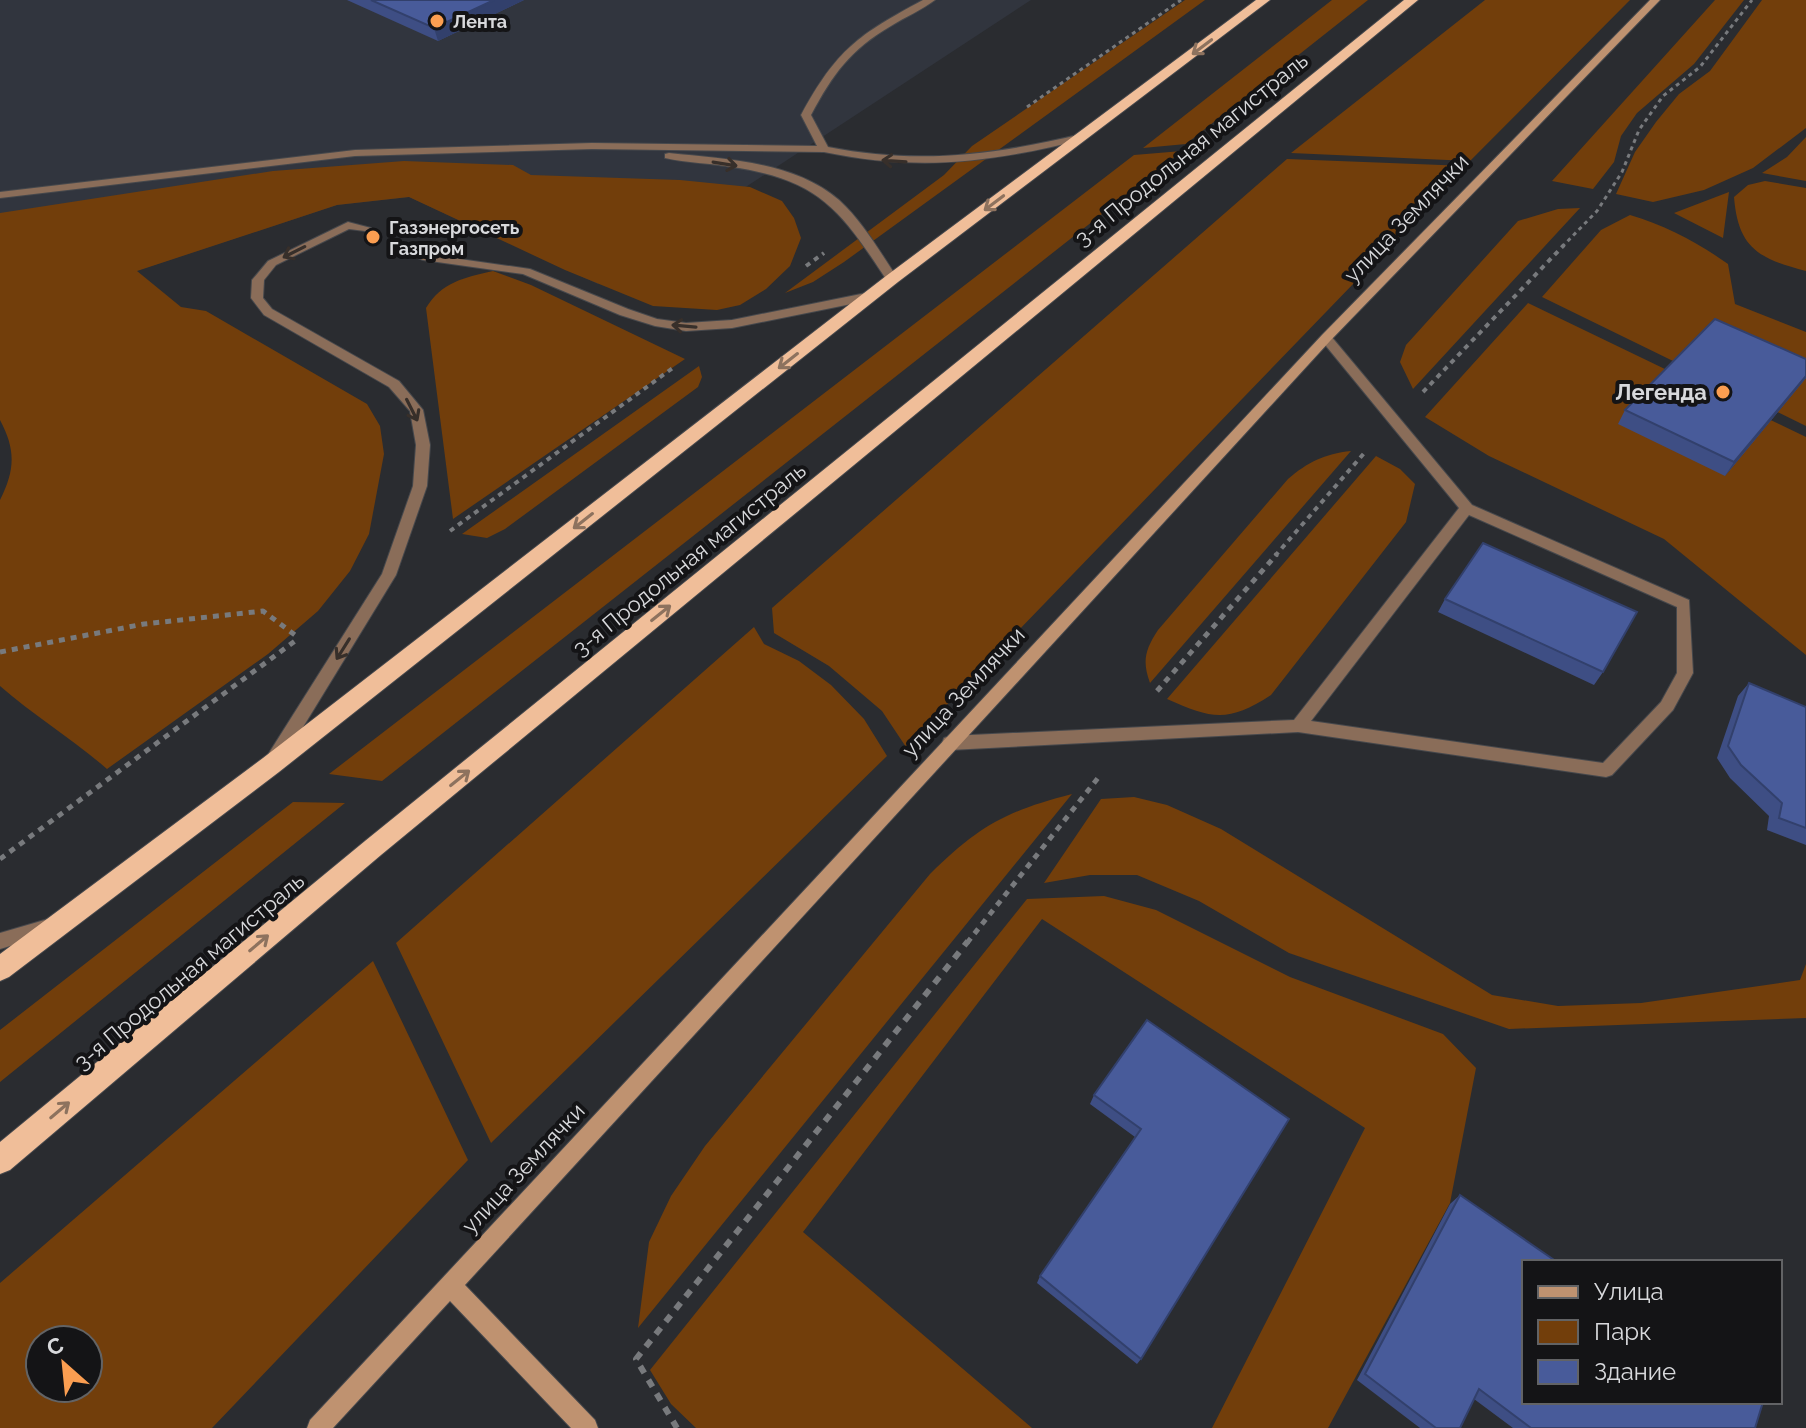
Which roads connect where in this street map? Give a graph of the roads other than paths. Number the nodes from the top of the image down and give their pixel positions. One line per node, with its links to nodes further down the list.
1 (930, 0): 7 (lane)
2 (1264, 0): 5 (highway, one-way to 5)
3 (1412, 0): 21 (highway, 3-я Продольная магистраль, one-way to 3)
4 (1655, 0): 13 (main road, улица Землячки)
5 (1082, 137): 7 (lane, one-way to 7); 11 (highway, one-way to 11)
6 (592, 146): 7 (lane); 8 (lane); 11 (lane, one-way to 11)
7 (824, 149)
8 (0, 195)
9 (365, 228): 17 (lane, one-way to 17)
10 (394, 245): 12 (lane, one-way to 10)
11 (892, 279): 12 (highway)
12 (871, 296): 17 (highway, one-way to 17)
13 (1326, 338): 14 (lane); 16 (main road, улица Землячки)
14 (1467, 508): 15 (lane); 15 (lane)
15 (1298, 726): 16 (lane)
16 (950, 743): 22 (main road, улица Землячки)
17 (271, 765): 18 (highway)
18 (61, 923): 19 (lane); 20 (highway)
19 (0, 941)
20 (0, 969)
21 (0, 1160)
22 (451, 1286): 23 (main road, улица Землячки); 24 (main road)
23 (318, 1428)
24 (587, 1428)

